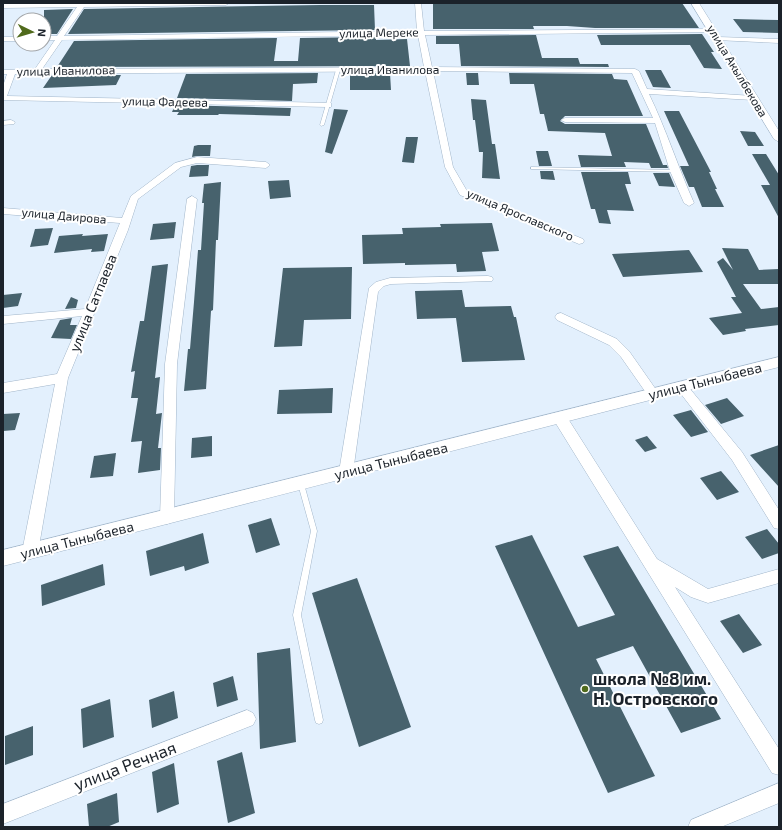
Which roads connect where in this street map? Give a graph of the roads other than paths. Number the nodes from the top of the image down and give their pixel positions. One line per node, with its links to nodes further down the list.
1 (226, 3): 4 (street)
2 (418, 3): 6 (street, улица Ярославского)
3 (695, 3): 7 (street, улица Акылбекова)
4 (83, 4): 5 (street); 9 (street)
5 (3, 6)
6 (421, 33): 7 (street, улица Мереке); 9 (street, улица Мереке); 11 (street, улица Ярославского)
7 (716, 35): 10 (street, улица Мереке); 18 (street, улица Акылбекова)
8 (52, 38): 9 (street, улица Мереке)
9 (59, 38): 13 (street)
10 (779, 41)
11 (428, 69): 12 (street, улица Иванилова); 16 (street, улица Иванилова); 31 (street, улица Ярославского)
12 (338, 70): 13 (street, улица Иванилова); 19 (lane)
13 (37, 71): 15 (street, улица Иванилова)
14 (3, 72): 15 (street, улица Иванилова)
15 (12, 72): 17 (street, улица Фадеева)
16 (644, 91): 18 (street); 21 (street, улица Иванилова)
17 (3, 97): 19 (street, улица Фадеева)
18 (753, 98): 23 (street, улица Акылбекова)
19 (328, 105): 22 (lane)
20 (565, 120): 21 (street)
21 (658, 121): 26 (street, улица Иванилова)
22 (322, 125)
23 (779, 139)
24 (266, 165): 30 (street, улица Сатпаева)
25 (532, 168): 26 (lane)
26 (675, 171): 28 (street, улица Иванилова)
27 (192, 199): 44 (street)
28 (689, 203)
29 (3, 211): 30 (street, улица Даирова)
30 (126, 221): 33 (street, улица Сатпаева)
31 (579, 241)
32 (488, 279): 42 (street)
33 (89, 312): 35 (street); 37 (street, улица Сатпаева)
34 (561, 316): 40 (street)
35 (3, 320)
36 (779, 362): 38 (street, улица Тыныбаева)
37 (62, 378): 39 (street); 46 (street, улица Сатпаева)
38 (682, 387): 40 (street, улица Тыныбаева); 45 (street)
39 (3, 388)
40 (652, 394): 41 (street, улица Тыныбаева)
41 (560, 418): 42 (street, улица Тыныбаева); 48 (street)
42 (346, 472): 43 (street, улица Тыныбаева)
43 (301, 484): 44 (street, улица Тыныбаева); 51 (lane)
44 (167, 518): 46 (street, улица Тыныбаева)
45 (779, 523)
46 (30, 552): 47 (street, улица Тыныбаева)
47 (3, 558)
48 (650, 563): 49 (street); 52 (street)
49 (779, 576)
50 (247, 719): 54 (street, улица Речная)
51 (319, 720)
52 (779, 766)
53 (779, 793): 55 (street)
54 (3, 814)
55 (698, 827)

